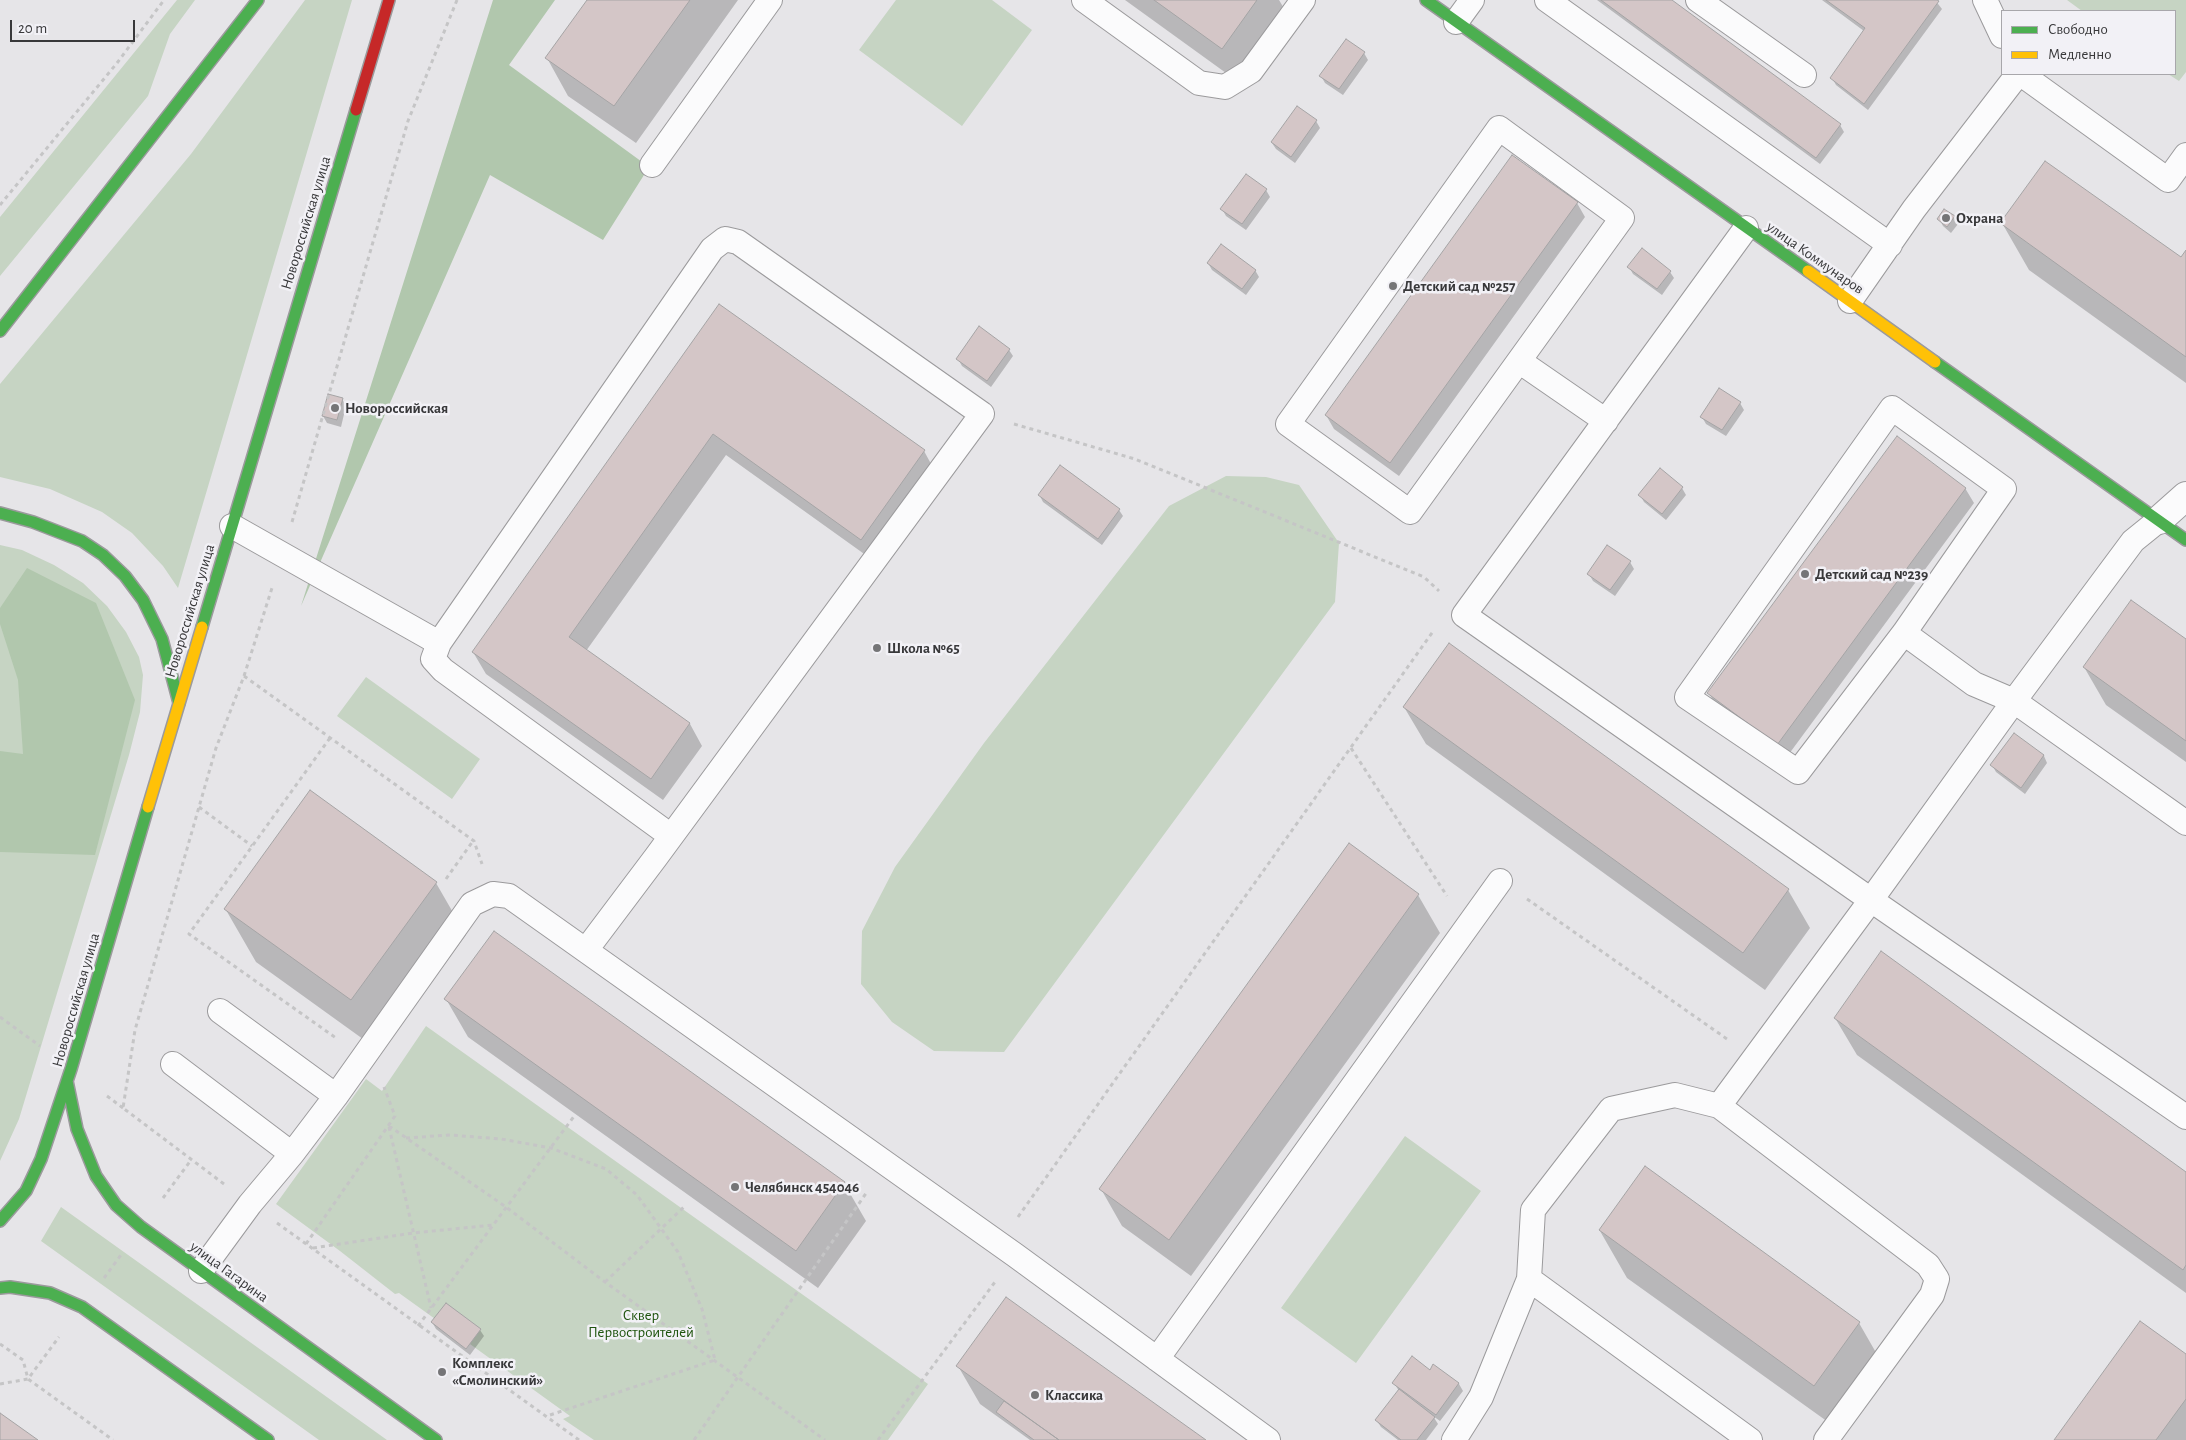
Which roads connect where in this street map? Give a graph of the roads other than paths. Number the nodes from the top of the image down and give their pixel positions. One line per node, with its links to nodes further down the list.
1 (258, 0): 21 (main road)
2 (389, 0): 27 (main road, Новороссийская улица)
3 (770, 0): 17 (lane)
4 (1084, 0): 5 (lane)
5 (1303, 0)
6 (1426, 0): 11 (main road, улица Коммунаров)
7 (1472, 0): 11 (lane)
8 (1547, 0): 19 (lane)
9 (1698, 0): 13 (lane)
10 (1985, 0): 12 (lane)
11 (1456, 22): 18 (main road, улица Коммунаров)
12 (2001, 34)
13 (1804, 75)
14 (2019, 75): 19 (lane)
15 (2021, 75): 16 (lane)
16 (2186, 155)
17 (652, 165)
18 (1746, 228): 20 (main road, улица Коммунаров); 23 (lane)
19 (1890, 245): 20 (lane)
20 (1850, 301): 26 (main road, улица Коммунаров)
21 (0, 331)
22 (1519, 362): 22 (lane); 23 (lane)
23 (1606, 422): 36 (lane)
24 (2186, 496): 26 (street)
25 (0, 514): 32 (main road)
26 (2159, 520): 28 (main road, улица Коммунаров); 31 (lane)
27 (232, 526): 30 (lane); 32 (main road, Новороссийская улица)
28 (2186, 540)
29 (1904, 633): 29 (lane); 31 (lane)
30 (439, 643): 34 (lane); 34 (lane)
31 (2014, 701): 33 (lane); 36 (lane)
32 (179, 703): 40 (main road, Новороссийская улица)
33 (2186, 824)
34 (671, 836): 37 (lane)
35 (1500, 881): 49 (lane)
36 (1871, 900): 42 (lane); 43 (lane)
37 (586, 950): 41 (lane); 49 (lane)
38 (220, 1011): 41 (lane)
39 (174, 1064): 44 (lane)
40 (67, 1081): 45 (main road, Новороссийская улица); 46 (main road, улица Гагарина)
41 (336, 1096): 44 (lane)
42 (1720, 1106): 47 (lane); 55 (lane)
43 (2186, 1117)
44 (292, 1154): 46 (lane)
45 (0, 1221)
46 (201, 1271): 51 (main road, улица Гагарина)
47 (1529, 1279): 53 (lane); 54 (lane)
48 (0, 1288): 50 (main road)
49 (1157, 1359): 52 (lane)
50 (268, 1440)
51 (436, 1440)
52 (1268, 1440)
53 (1454, 1440)
54 (1750, 1440)
55 (1826, 1440)

